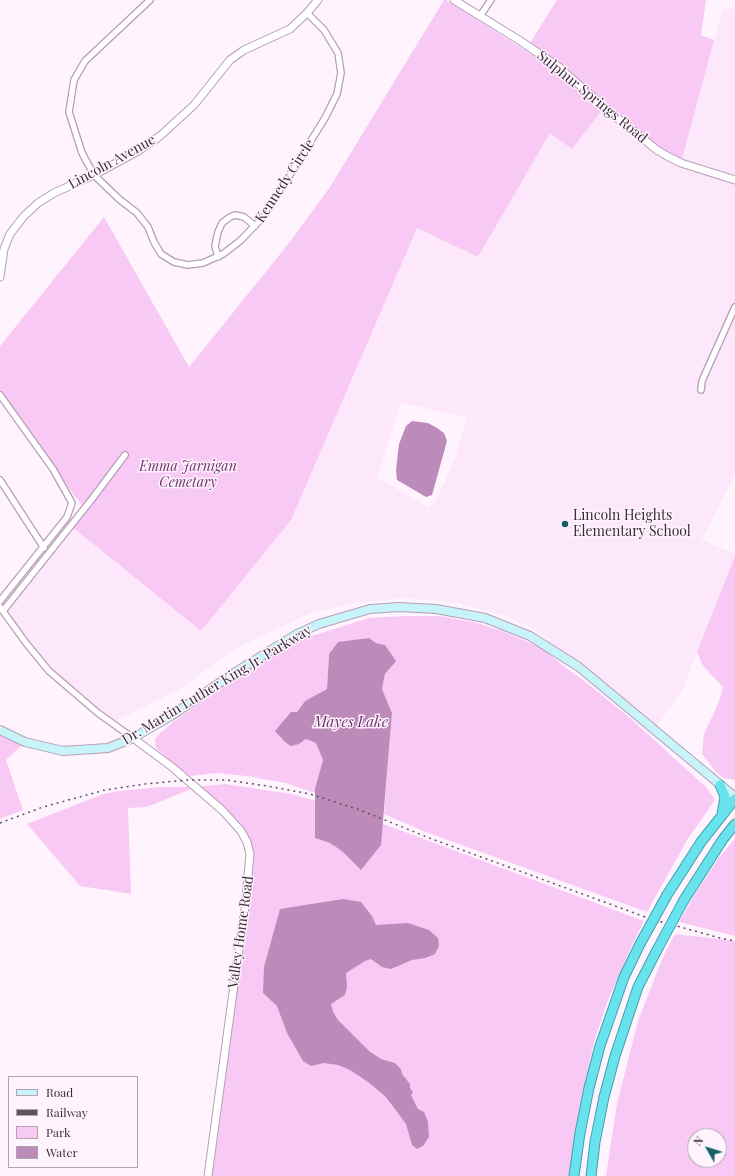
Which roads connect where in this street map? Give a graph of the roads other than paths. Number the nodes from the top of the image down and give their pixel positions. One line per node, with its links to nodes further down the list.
1 (150, 0): 7 (street, Kennedy Circle)
2 (318, 0): 5 (street, Lincoln Avenue)
3 (454, 0): 6 (street, Sulphur Springs Road)
4 (491, 0): 6 (street)
5 (307, 13): 7 (street, Lincoln Avenue); 9 (street, Kennedy Circle)
6 (480, 16): 8 (street, Sulphur Springs Road)
7 (94, 175): 10 (street, Kennedy Circle); 11 (street, Lincoln Avenue)
8 (735, 180)
9 (255, 226): 10 (street, Kennedy Circle); 10 (street)
10 (218, 257)
11 (0, 277)
12 (735, 307): 13 (street)
13 (701, 390)
14 (0, 395): 17 (street)
15 (125, 455): 19 (street)
16 (0, 480): 17 (street)
17 (44, 548): 18 (street)
18 (0, 601)
19 (2, 609): 21 (street)
20 (0, 730): 21 (main road, Dr. Martin Luther King Jr. Parkway)
21 (133, 738): 22 (main road, Dr. Martin Luther King Jr. Parkway); 26 (street, Valley Home Road)
22 (720, 784): 23 (main road, Dr. Martin Luther King Jr. Parkway); 24 (highway)
23 (735, 798): 24 (highway)
24 (721, 816): 27 (highway, bridge)
25 (735, 824): 28 (highway, bridge)
26 (208, 1176)
27 (574, 1176)
28 (591, 1176)

